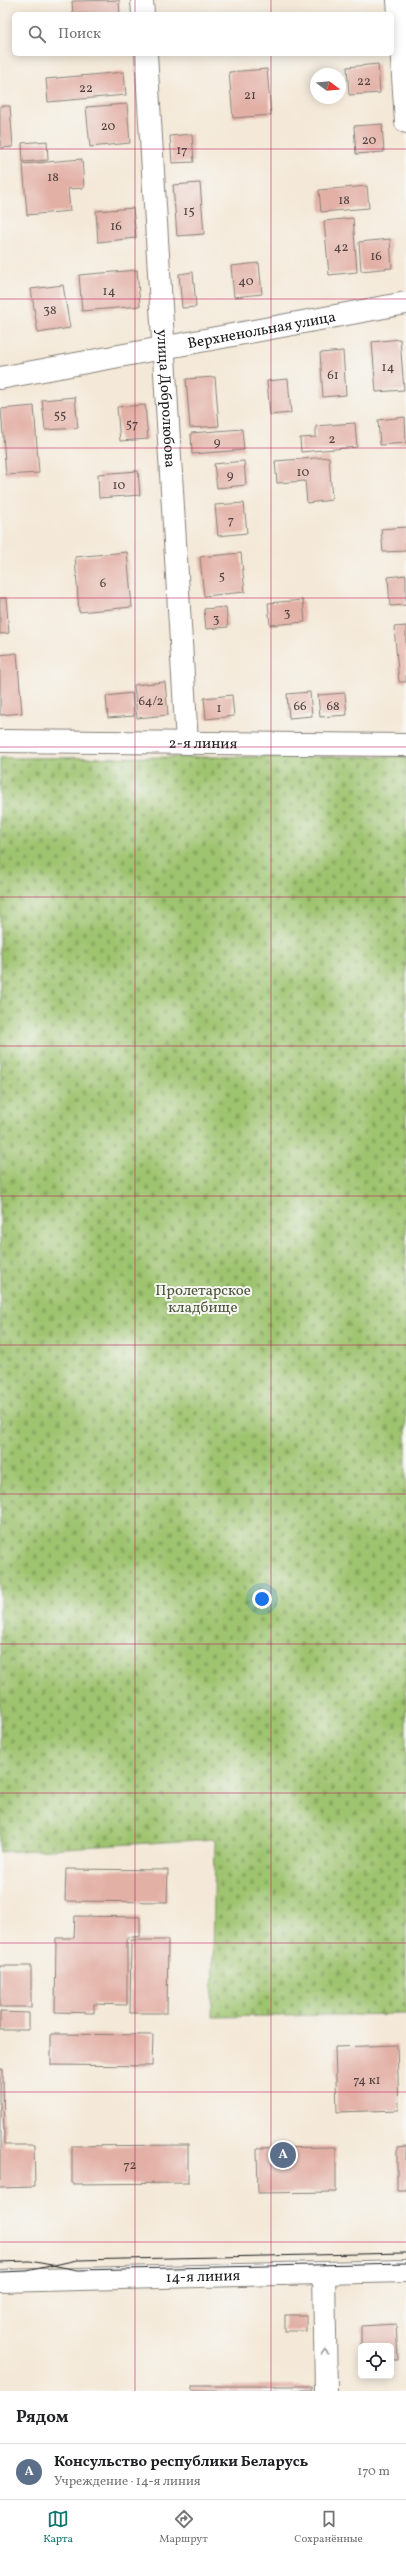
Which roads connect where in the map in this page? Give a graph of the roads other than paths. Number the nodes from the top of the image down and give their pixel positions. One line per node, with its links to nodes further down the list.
1 (142, 0): 3 (street)
2 (398, 0): 5 (street)
3 (143, 12)
4 (146, 56): 7 (street, улица Добролюбова)
5 (406, 122)
6 (406, 302): 7 (street, Верхненольная улица)
7 (165, 348): 8 (street, Верхненольная улица); 10 (street, улица Добролюбова)
8 (0, 378)
9 (0, 741): 10 (street, 2-я линия)
10 (187, 743): 11 (street, 2-я линия)
11 (406, 745)
12 (406, 2271): 13 (street, 14-я линия)
13 (324, 2273): 14 (street, 14-я линия); 15 (street, one-way to 13)
14 (0, 2281)
15 (326, 2391)

